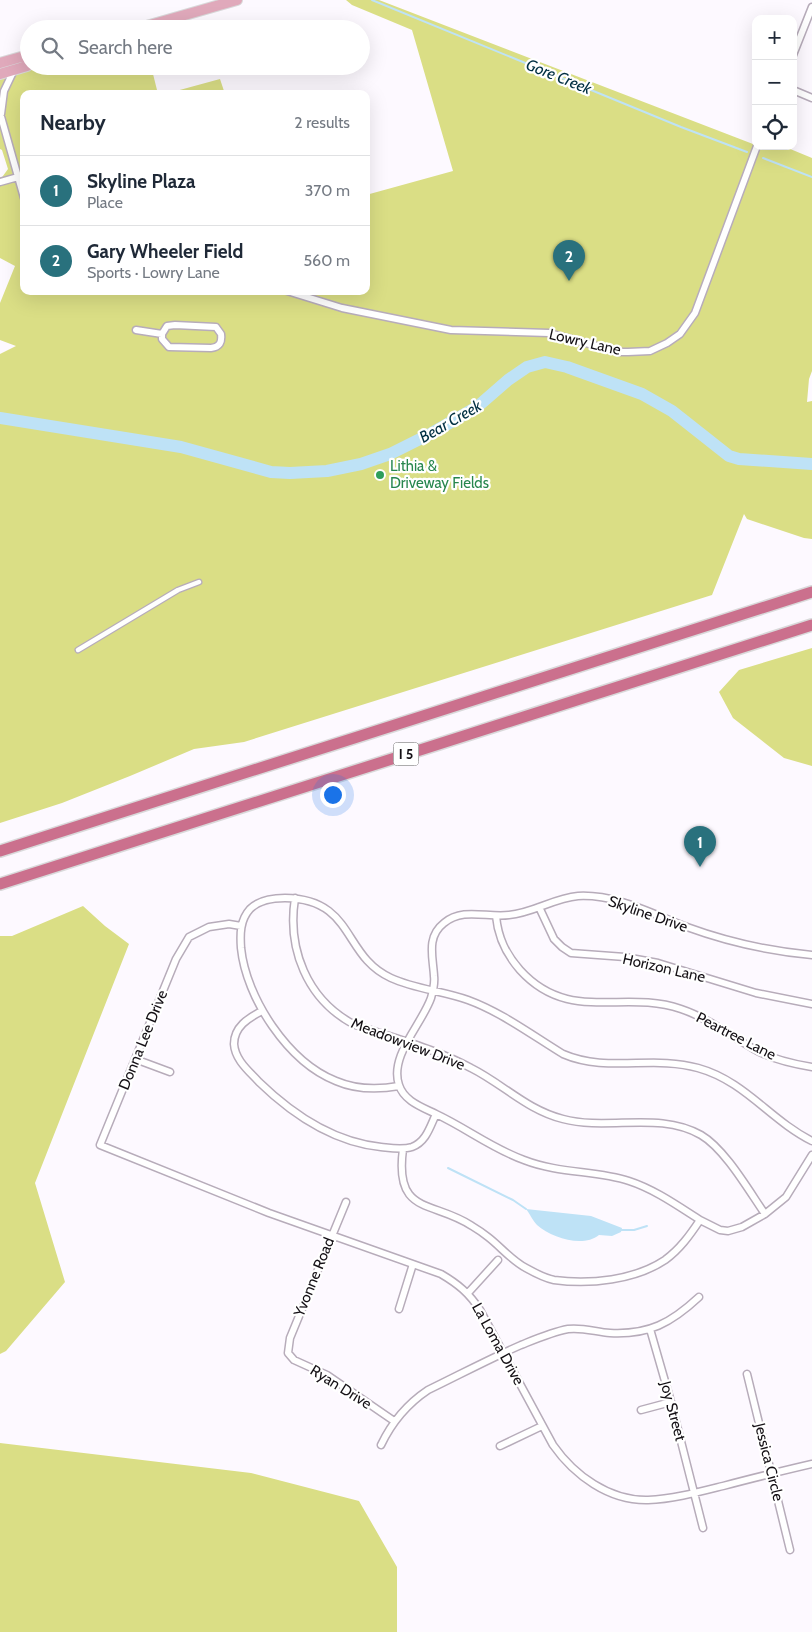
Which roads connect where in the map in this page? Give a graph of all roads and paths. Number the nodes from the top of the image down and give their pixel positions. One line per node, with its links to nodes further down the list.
1 (237, 0): 3 (main road)
2 (812, 7): 4 (street)
3 (167, 20)
4 (797, 45)
5 (20, 57): 6 (main road)
6 (0, 63)
7 (20, 68): 8 (main road)
8 (14, 70): 9 (main road); 12 (street)
9 (0, 74)
10 (797, 92): 11 (street)
11 (812, 98)
12 (0, 113): 14 (street)
13 (756, 150): 17 (street, Lowry Lane)
14 (18, 177): 15 (street); 16 (street)
15 (0, 182)
16 (20, 184)
17 (300, 295)
18 (136, 330): 19 (street)
19 (162, 334): 19 (street)
20 (199, 582): 23 (street)
21 (812, 592): 24 (highway, I 5)
22 (812, 625): 25 (highway, I 5)
23 (78, 650)
24 (0, 852)
25 (0, 884)
26 (295, 898): 29 (street); 31 (street); 34 (street, Meadowview Drive)
27 (539, 908): 28 (street, Skyline Drive); 30 (street, Skyline Drive); 32 (street, Horizon Lane)
28 (496, 916): 31 (street, Skyline Drive); 36 (street, Peartree Lane)
29 (241, 926): 33 (street); 35 (street, Donna Lee Drive)
30 (812, 956)
31 (433, 990): 34 (street, Skyline Drive); 40 (street)
32 (812, 1004)
33 (262, 1011): 38 (street); 42 (street)
34 (407, 1043): 38 (street, Skyline Drive); 45 (street, Meadowview Drive)
35 (135, 1059): 37 (street); 41 (street, Donna Lee Drive)
36 (812, 1067)
37 (170, 1072)
38 (399, 1086): 39 (street)
39 (436, 1114): 42 (street); 46 (street)
40 (812, 1141)
41 (100, 1145): 47 (street, La Loma Drive)
42 (403, 1149): 46 (street)
43 (812, 1155): 45 (street)
44 (346, 1202): 47 (street, Yvonne Road)
45 (766, 1214): 46 (street)
46 (700, 1220)
47 (331, 1235): 49 (street, La Loma Drive); 54 (street, Yvonne Road)
48 (498, 1260): 50 (street)
49 (413, 1264): 50 (street, La Loma Drive); 52 (street)
50 (468, 1293): 55 (street, La Loma Drive)
51 (699, 1297): 53 (street)
52 (400, 1309)
53 (650, 1330): 55 (street); 57 (street, Joy Street)
54 (288, 1353): 59 (street, Ryan Drive)
55 (504, 1353): 59 (street); 60 (street, La Loma Drive)
56 (747, 1374): 64 (street, Jessica Circle)
57 (671, 1402): 58 (street); 65 (street, Joy Street)
58 (641, 1410)
59 (394, 1421): 61 (street)
60 (542, 1426): 62 (street); 65 (street, La Loma Drive)
61 (381, 1445)
62 (500, 1446)
63 (812, 1464): 64 (street, La Loma Drive)
64 (773, 1473): 65 (street, La Loma Drive); 67 (street, Jessica Circle)
65 (694, 1493): 66 (street, Joy Street)
66 (703, 1528)
67 (790, 1550)

